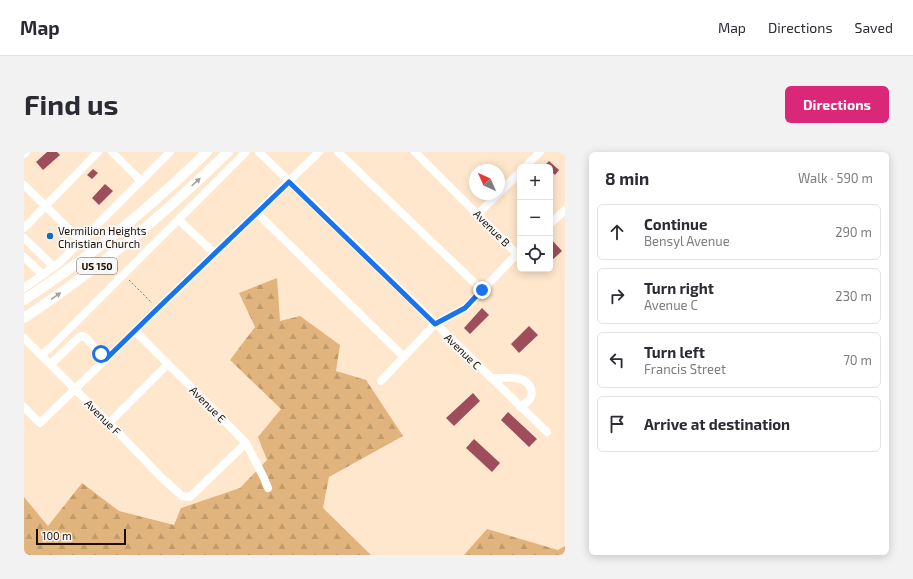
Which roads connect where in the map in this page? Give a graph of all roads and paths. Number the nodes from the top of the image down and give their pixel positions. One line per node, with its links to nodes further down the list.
1 (98, 152): 19 (street)
2 (112, 152): 14 (street)
3 (170, 152): 14 (street)
4 (207, 152): 37 (main road, US 150)
5 (228, 152): 39 (main road, US 150, one-way to 5)
6 (246, 152): 23 (street)
7 (259, 152): 15 (street, Avenue C)
8 (319, 152): 15 (street)
9 (338, 152): 36 (street)
10 (415, 152): 22 (street, Avenue B)
11 (540, 152): 12 (street)
12 (528, 164)
13 (517, 175): 17 (street)
14 (141, 181): 27 (street)
15 (289, 182): 21 (street); 40 (street, Avenue C)
16 (24, 185): 19 (street)
17 (505, 187)
18 (492, 200): 22 (street)
19 (45, 206): 25 (street); 27 (street)
20 (565, 210): 24 (street)
21 (257, 213): 29 (street); 44 (street)
22 (478, 214): 28 (street, Avenue B)
23 (179, 220): 29 (street); 43 (street)
24 (553, 221)
25 (24, 228)
26 (24, 238): 32 (street)
27 (81, 242): 32 (street)
28 (517, 250)
29 (215, 254): 41 (street)
30 (517, 254): 36 (street)
31 (24, 257): 33 (street)
32 (54, 267): 33 (street)
33 (43, 274): 35 (street)
34 (126, 277): 38 (path)
35 (24, 288)
36 (482, 290): 40 (street)
37 (24, 300)
38 (153, 304)
39 (24, 318)
40 (435, 324): 44 (street); 48 (street, Avenue C)
41 (135, 331): 45 (street); 47 (street, Avenue E)
42 (24, 338): 43 (street, Avenue F)
43 (41, 355): 46 (street, Avenue F)
44 (404, 357): 49 (street)
45 (106, 359): 46 (street); 50 (street)
46 (51, 364): 50 (street, Avenue F)
47 (168, 364): 53 (street); 55 (street, Avenue E)
48 (491, 378): 52 (street, Avenue C); 52 (street)
49 (381, 380)
50 (76, 389): 51 (street); 53 (street, Avenue F)
51 (24, 407)
52 (520, 407): 54 (street, Avenue C)
53 (109, 423): 55 (street, Avenue F)
54 (547, 432)
55 (246, 443): 56 (street, Avenue E)
56 (268, 488)

